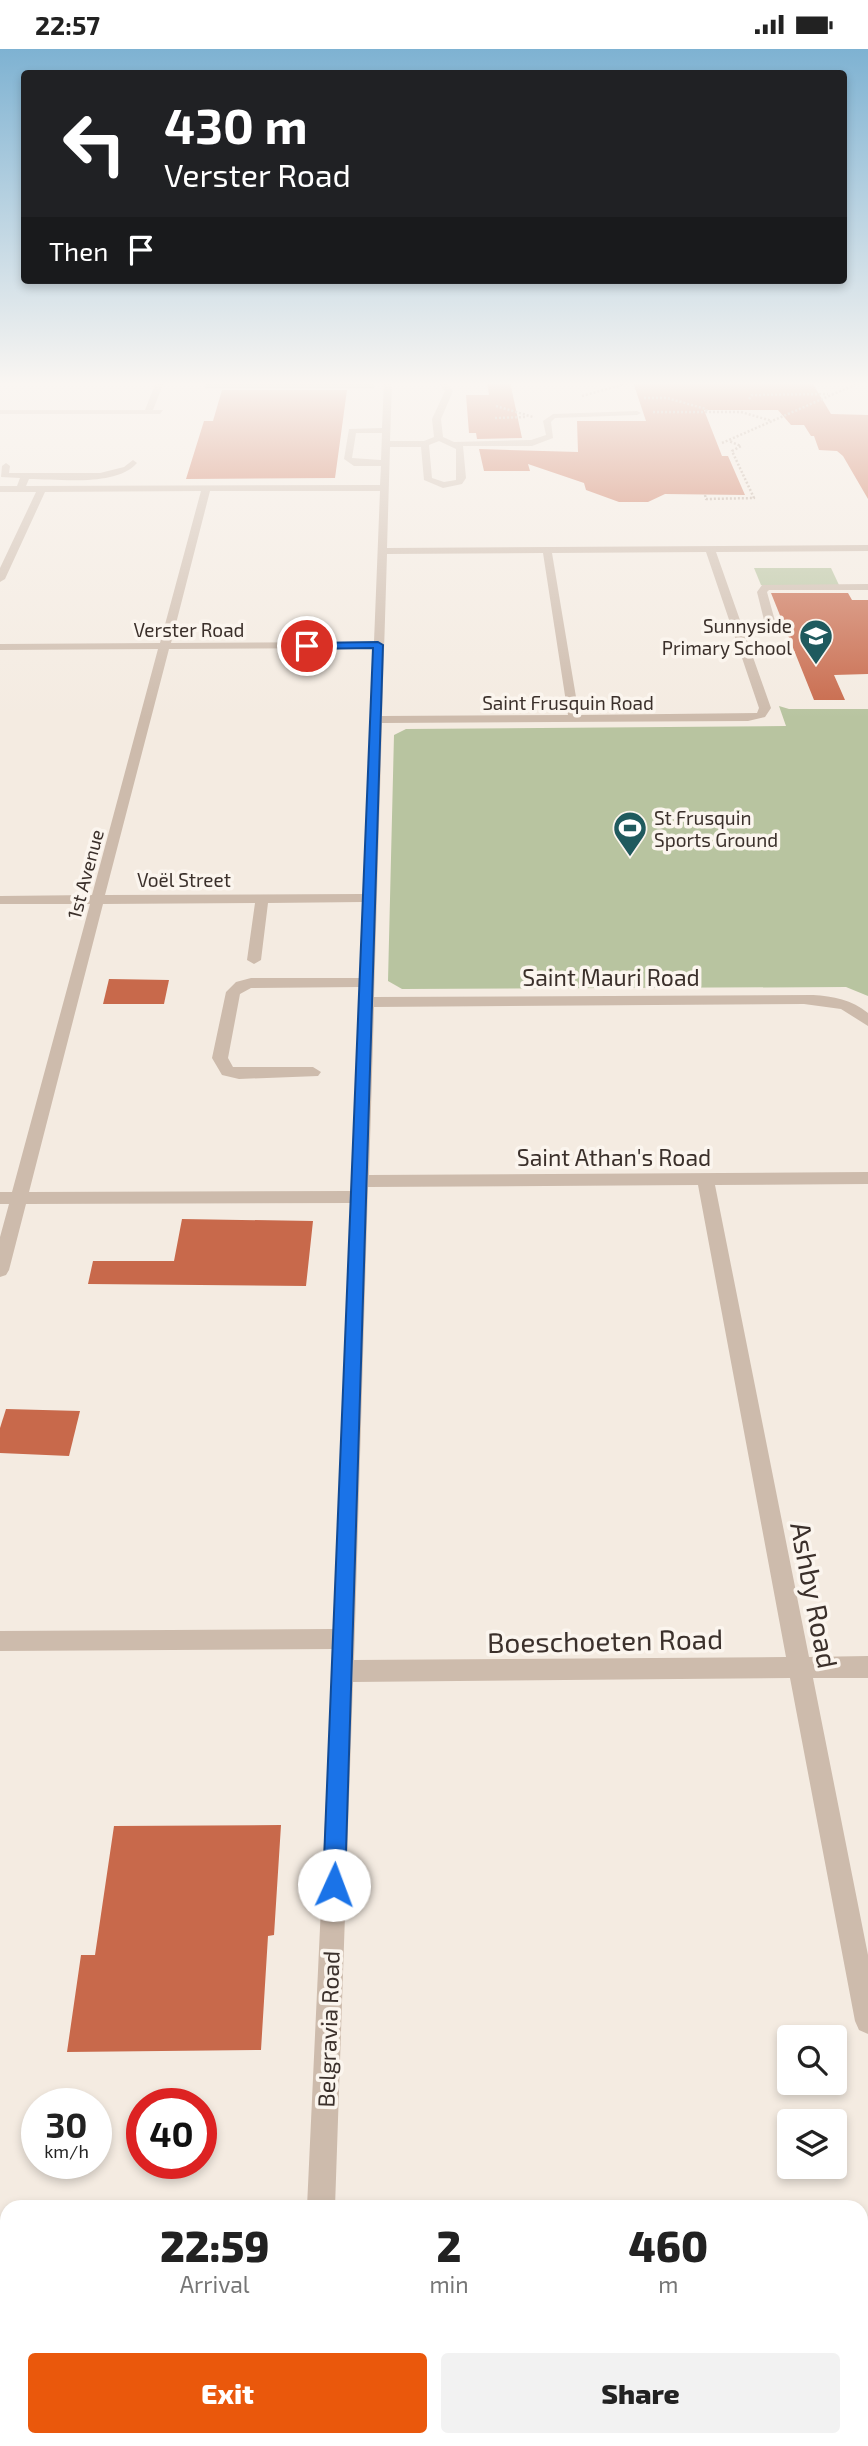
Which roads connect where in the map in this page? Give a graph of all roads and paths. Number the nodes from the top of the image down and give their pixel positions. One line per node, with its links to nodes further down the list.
1 (40, 494): 10 (street)
2 (204, 494): 14 (street, 1st Avenue)
3 (383, 494): 9 (street, Belgravia Road)
4 (752, 494): 5 (path)
5 (705, 495)
6 (868, 548): 7 (street)
7 (710, 549): 8 (street); 12 (street)
8 (547, 550): 9 (street); 16 (street)
9 (382, 551): 13 (street, Belgravia Road)
10 (0, 579)
11 (868, 587): 12 (street)
12 (737, 626): 16 (street, Saint Frusquin Road)
13 (378, 645): 14 (street, Verster Road); 17 (street, Belgravia Road)
14 (164, 646): 15 (street, Verster Road); 21 (street, 1st Avenue)
15 (0, 647)
16 (574, 719): 17 (street, Saint Frusquin Road)
17 (376, 720): 19 (street, Belgravia Road)
18 (261, 898): 19 (street, Voël Street); 21 (street, Voël Street); 22 (street)
19 (369, 898): 23 (street, Belgravia Road)
20 (0, 899): 21 (street, Voël Street)
21 (98, 899): 32 (street, 1st Avenue)
22 (254, 960)
23 (367, 992): 25 (street, Saint Mauri Road); 27 (street, Saint Mauri Road); 30 (street, Belgravia Road)
24 (868, 997): 25 (street)
25 (852, 1007): 26 (street)
26 (868, 1021)
27 (313, 1072)
28 (868, 1178): 29 (street, Saint Athan's Road)
29 (705, 1179): 30 (street, Saint Athan's Road); 37 (street, Ashby Road)
30 (359, 1189): 32 (street, Saint Athan's Road); 34 (street, Belgravia Road)
31 (0, 1198): 32 (street, Saint Athan's Road)
32 (18, 1198): 33 (street, 1st Avenue)
33 (0, 1270)
34 (344, 1639): 35 (street); 38 (street, Belgravia Road)
35 (0, 1641)
36 (868, 1667): 37 (street, Boeschoeten Road)
37 (799, 1668): 38 (street, Boeschoeten Road); 39 (street, Ashby Road)
38 (342, 1671): 40 (street, Belgravia Road)
39 (868, 2021)
40 (321, 2200)

